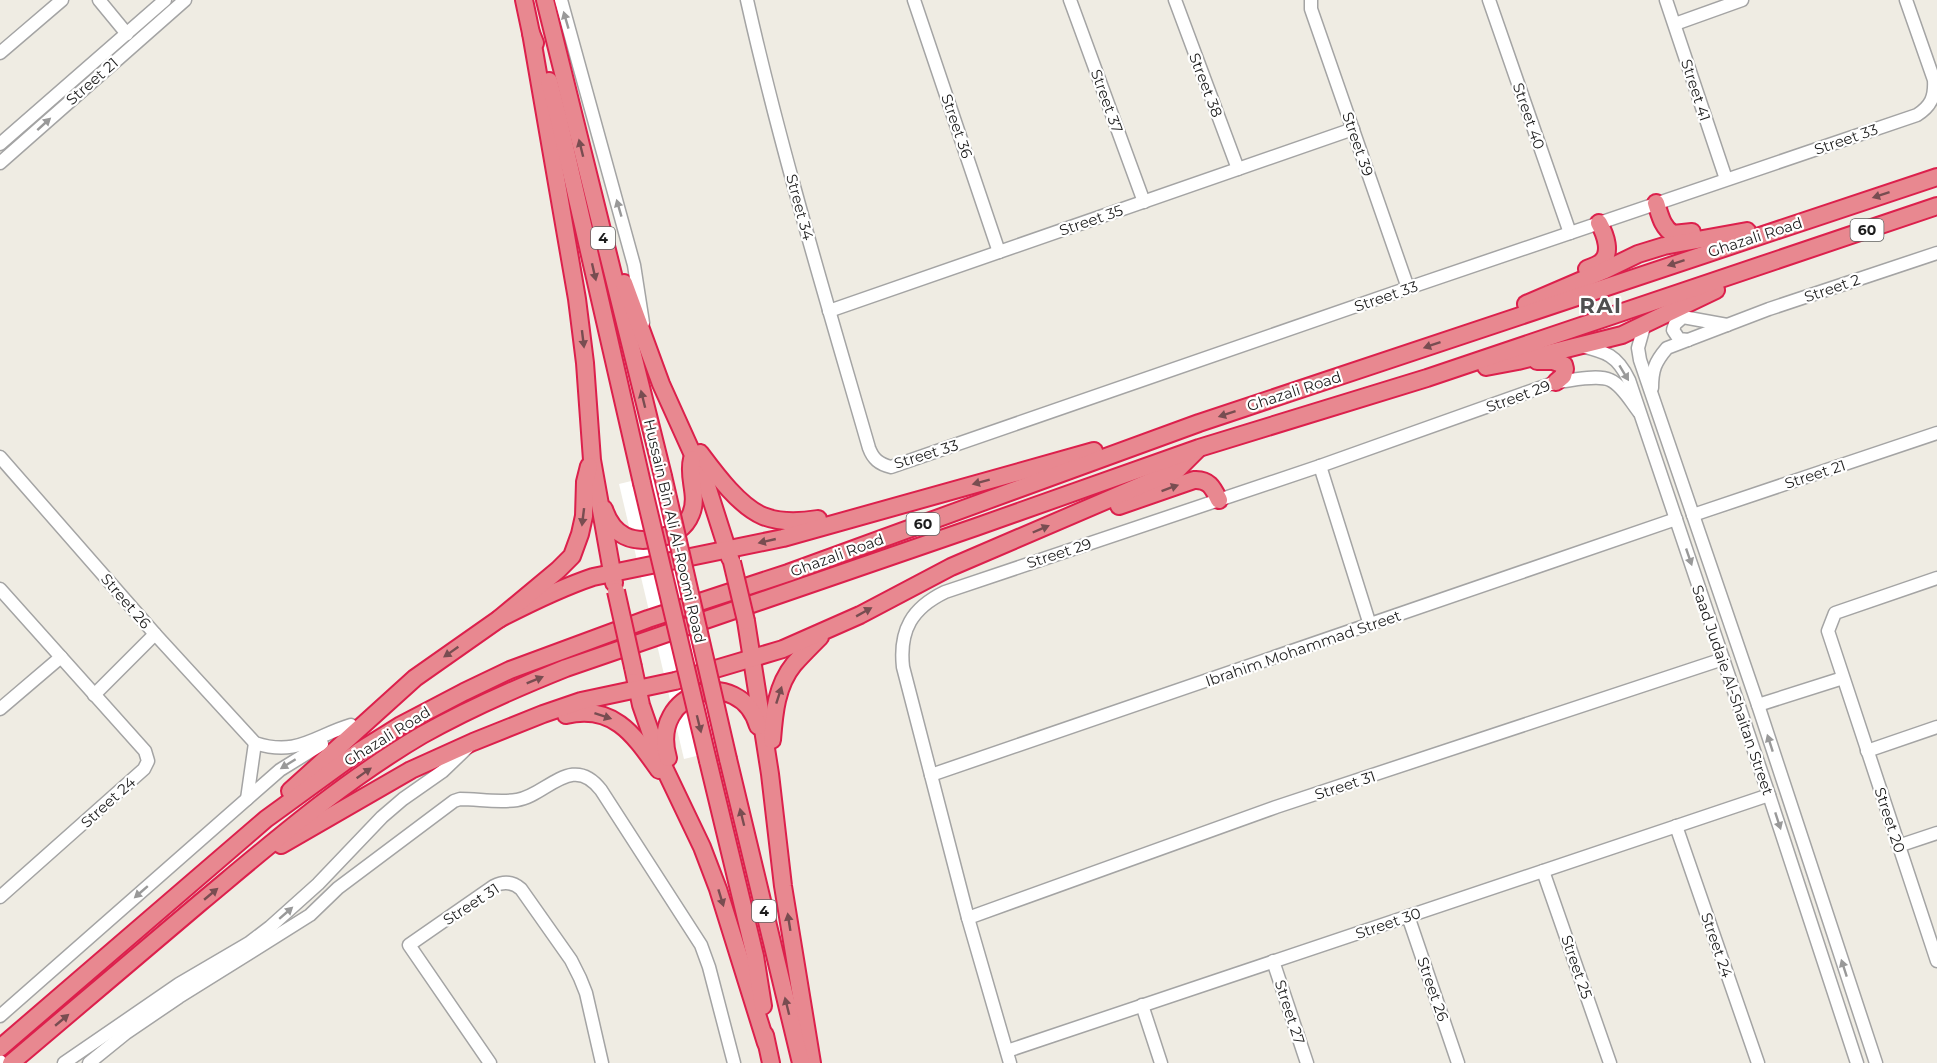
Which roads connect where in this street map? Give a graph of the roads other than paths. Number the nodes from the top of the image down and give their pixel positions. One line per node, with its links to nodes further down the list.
1 (62, 0): 20 (street)
2 (99, 0): 19 (street)
3 (165, 0): 19 (street, Street 21)
4 (184, 0): 23 (street, Street 21, one-way to 4)
5 (524, 0): 18 (highway, Hussain Bin Ali Al-Roomi Road / 4)
6 (545, 0): 25 (highway, Hussain Bin Ali Al-Roomi Road / 4, one-way to 6)
7 (561, 0): 46 (street, one-way to 7)
8 (747, 0): 40 (street, Street 34)
9 (914, 0): 35 (street, Street 36)
10 (1070, 0): 28 (street, Street 37)
11 (1175, 0): 24 (street, Street 38)
12 (1311, 0): 21 (street, Street 39)
13 (1488, 0): 34 (street, Street 40)
14 (1666, 0): 17 (street, Street 41)
15 (1742, 0): 17 (street)
16 (1906, 0): 27 (street, Street 33)
17 (1675, 24): 27 (street, Street 41)
18 (531, 33): 61 (highway, one-way to 61); 115 (highway, Hussain Bin Ali Al-Roomi Road / 4, one-way to 115, bridge)
19 (127, 34): 22 (street, Street 21)
20 (0, 53)
21 (1353, 129): 24 (street, Street 35); 38 (street, Street 39)
22 (0, 144)
23 (0, 163)
24 (1238, 169): 28 (street, Street 35)
25 (587, 174): 46 (highway); 126 (highway, Hussain Bin Ali Al-Roomi Road / 4, one-way to 25, bridge)
26 (1937, 177): 32 (highway, Ghazali Road / 60, one-way to 32)
27 (1726, 179): 29 (street, Street 33)
28 (1144, 202): 35 (street, Street 35)
29 (1656, 203): 31 (street, Street 33); 33 (highway)
30 (1937, 206): 37 (highway, Ghazali Road / 60)
31 (1599, 223): 34 (street, Street 33); 39 (highway)
32 (1787, 226): 33 (highway); 43 (highway, Ghazali Road / 60, one-way to 43)
33 (1743, 231): 39 (highway)
34 (1570, 233): 38 (street, Street 33)
35 (999, 252): 40 (street, Street 35)
36 (1937, 253): 42 (street, Street 2)
37 (1796, 254): 41 (highway); 48 (highway, Ghazali Road / 60)
38 (1408, 288): 51 (street, Street 33)
39 (1546, 294): 43 (highway)
40 (829, 311): 51 (street, Street 34)
41 (1646, 323): 45 (highway); 50 (street, Saad Judaie Al-Shaitan Street)
42 (1728, 326): 44 (street, Street 2); 44 (street)
43 (1465, 334): 54 (highway, Ghazali Road / 60, one-way to 54)
44 (1688, 340): 50 (street, Street 2)
45 (1576, 346): 47 (highway); 52 (street, Saad Judaie Al-Shaitan Street, one-way to 52)
46 (646, 348): 53 (highway)
47 (1518, 362): 48 (highway); 49 (highway)
48 (1427, 378): 56 (highway, Ghazali Road / 60)
49 (1556, 382): 52 (street, Street 29); 62 (street, Street 29)
50 (1652, 395): 57 (street, Saad Judaie Al-Shaitan Street)
51 (859, 412)
52 (1640, 412): 60 (street, Saad Judaie Al-Shaitan Street)
53 (677, 419): 58 (highway); 66 (highway)
54 (1199, 423): 66 (highway, one-way to 66); 98 (highway, Ghazali Road / 60)
55 (1937, 433): 68 (street, Street 21)
56 (1199, 448): 67 (highway); 102 (highway, Ghazali Road / 60, one-way to 56)
57 (1673, 453): 60 (street); 63 (street, Saad Judaie Al-Shaitan Street)
58 (693, 455): 61 (highway); 70 (highway)
59 (0, 457): 77 (street, Street 26)
60 (1654, 458): 64 (street, Saad Judaie Al-Shaitan Street)
61 (592, 460): 71 (highway); 74 (highway, one-way to 74)
62 (1320, 466): 65 (street, Street 29); 75 (street)
63 (1686, 494): 64 (street); 68 (street, Saad Judaie Al-Shaitan Street)
64 (1669, 499): 69 (street, Saad Judaie Al-Shaitan Street)
65 (1219, 500): 67 (highway, one-way to 65); 94 (street, Street 29)
66 (884, 508): 70 (highway, one-way to 70)
67 (1074, 515): 76 (highway, one-way to 67)
68 (1694, 515): 84 (street, Saad Judaie Al-Shaitan Street)
69 (1676, 519): 75 (street, Ibrahim Mohammad Street); 80 (street, Saad Judaie Al-Shaitan Street, one-way to 80)
70 (729, 555): 71 (highway); 79 (highway, bridge)
71 (612, 573): 74 (highway); 82 (highway, bridge)
72 (1937, 578): 81 (street, Street 20)
73 (0, 589): 78 (street, Street 24)
74 (499, 619): 86 (highway, one-way to 86)
75 (1370, 625): 94 (street, Ibrahim Mohammad Street)
76 (825, 631): 79 (highway); 93 (highway, one-way to 76)
77 (155, 634): 83 (street); 91 (street, Street 26)
78 (61, 657): 83 (street, Street 24); 85 (street)
79 (752, 658): 82 (highway); 93 (highway)
80 (1723, 659): 95 (street, Saad Judaie Al-Shaitan Street); 106 (street, Street 31)
81 (1843, 678): 84 (street); 92 (street, Street 20)
82 (638, 688): 89 (highway); 97 (highway)
83 (94, 695): 104 (street, Street 24)
84 (1758, 705): 111 (street, Saad Judaie Al-Shaitan Street, one-way to 84)
85 (0, 710)
86 (375, 713): 87 (street); 98 (highway)
87 (351, 725): 91 (street); 96 (street, one-way to 96)
88 (1937, 727): 92 (street)
89 (505, 729): 90 (highway); 97 (highway, one-way to 97)
90 (473, 742): 102 (highway); 119 (street, one-way to 90)
91 (255, 743): 96 (street)
92 (1867, 751): 101 (street, Street 20)
93 (770, 774): 97 (highway); 127 (highway, one-way to 93)
94 (931, 776): 106 (street, Street 29)
95 (1769, 795): 99 (street, Street 30); 112 (street, Saad Judaie Al-Shaitan Street, one-way to 112)
96 (247, 799): 113 (street, one-way to 113)
97 (682, 806): 115 (highway, one-way to 115)
98 (266, 819): 117 (highway, Ghazali Road / 60)
99 (1676, 826): 103 (street, Street 30); 132 (street, Street 24)
100 (1937, 833): 101 (street)
101 (1898, 846): 107 (street, Street 20)
102 (240, 869): 117 (highway, Ghazali Road / 60, one-way to 102)
103 (1543, 871): 105 (street, Street 30); 131 (street, Street 25)
104 (0, 897)
105 (1408, 916): 108 (street, Street 30); 130 (street, Street 26)
106 (968, 918): 118 (street, Street 29)
107 (1934, 939): 109 (street, Street 20)
108 (1273, 961): 110 (street, Street 30); 129 (street, Street 27)
109 (1937, 961)
110 (1142, 1005): 118 (street, Street 30); 128 (street)
111 (1858, 1008): 112 (street); 114 (street, Saad Judaie Al-Shaitan Street)
112 (1841, 1012): 116 (street, Saad Judaie Al-Shaitan Street)
113 (0, 1016)
114 (1867, 1037): 116 (street); 134 (street, Saad Judaie Al-Shaitan Street)
115 (766, 1043): 125 (highway, Hussain Bin Ali Al-Roomi Road / 4)
116 (1850, 1043): 133 (street, Saad Judaie Al-Shaitan Street)
117 (5, 1056)
118 (1008, 1057)
119 (68, 1062): 120 (street)
120 (54, 1063)
121 (89, 1063): 124 (street)
122 (490, 1063): 123 (street, Street 31)
123 (602, 1063)
124 (734, 1063)
125 (771, 1063)
126 (801, 1063)
127 (812, 1063)
128 (1161, 1063)
129 (1307, 1063)
130 (1458, 1063)
131 (1610, 1063)
132 (1758, 1063)
133 (1857, 1063)
134 (1876, 1063)

